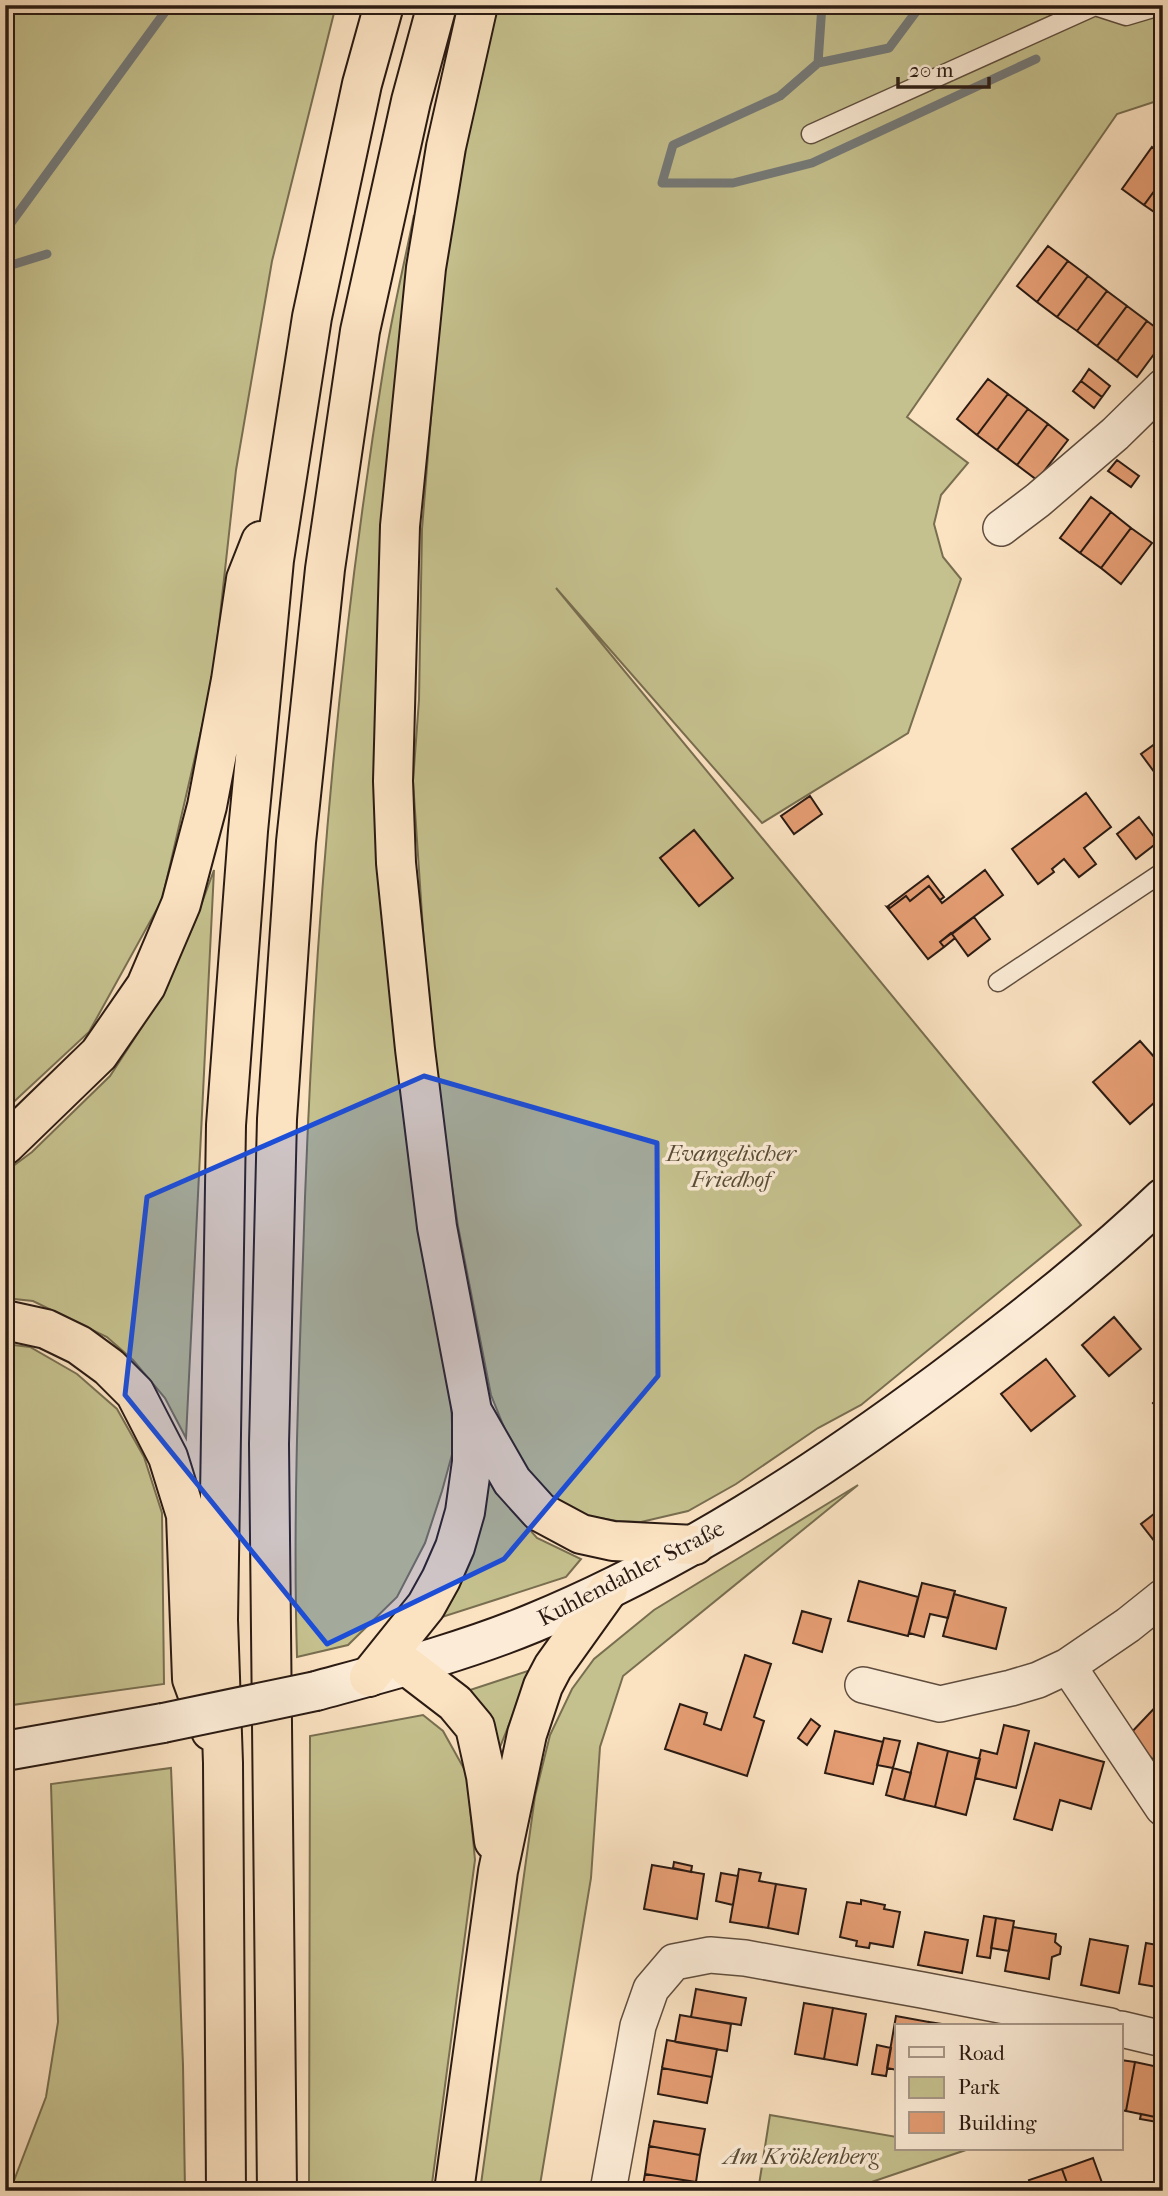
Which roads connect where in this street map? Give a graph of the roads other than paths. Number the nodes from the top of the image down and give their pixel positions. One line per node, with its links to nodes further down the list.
1 (384, 5): 7 (highway)
2 (437, 5): 30 (highway)
3 (478, 5): 14 (highway)
4 (1163, 5): 5 (lane)
5 (811, 134)
6 (1163, 387): 8 (street)
7 (286, 477): 11 (highway); 23 (highway)
8 (1001, 528)
9 (1163, 872): 10 (lane)
10 (998, 982)
11 (5, 1145)
12 (1163, 1198): 15 (main road, Kuhlendahler Straße)
13 (5, 1320): 23 (highway)
14 (472, 1411): 15 (highway); 20 (highway)
15 (695, 1545): 16 (main road, Kuhlendahler Straße)
16 (608, 1590): 19 (main road, Kuhlendahler Straße); 25 (highway)
17 (1163, 1597): 18 (street)
18 (1068, 1666): 21 (street); 24 (street)
19 (408, 1667): 20 (main road, Kuhlendahler Straße); 25 (highway)
20 (369, 1677): 22 (main road, Kuhlendahler Straße, bridge)
21 (863, 1685)
22 (5, 1751)
23 (223, 1763): 29 (highway)
24 (1163, 1808)
25 (499, 1871): 31 (highway)
26 (1100, 2024): 32 (street)
27 (1122, 2029): 28 (street)
28 (1163, 2039)
29 (226, 2191)
30 (277, 2191)
31 (454, 2191)
32 (608, 2191)

